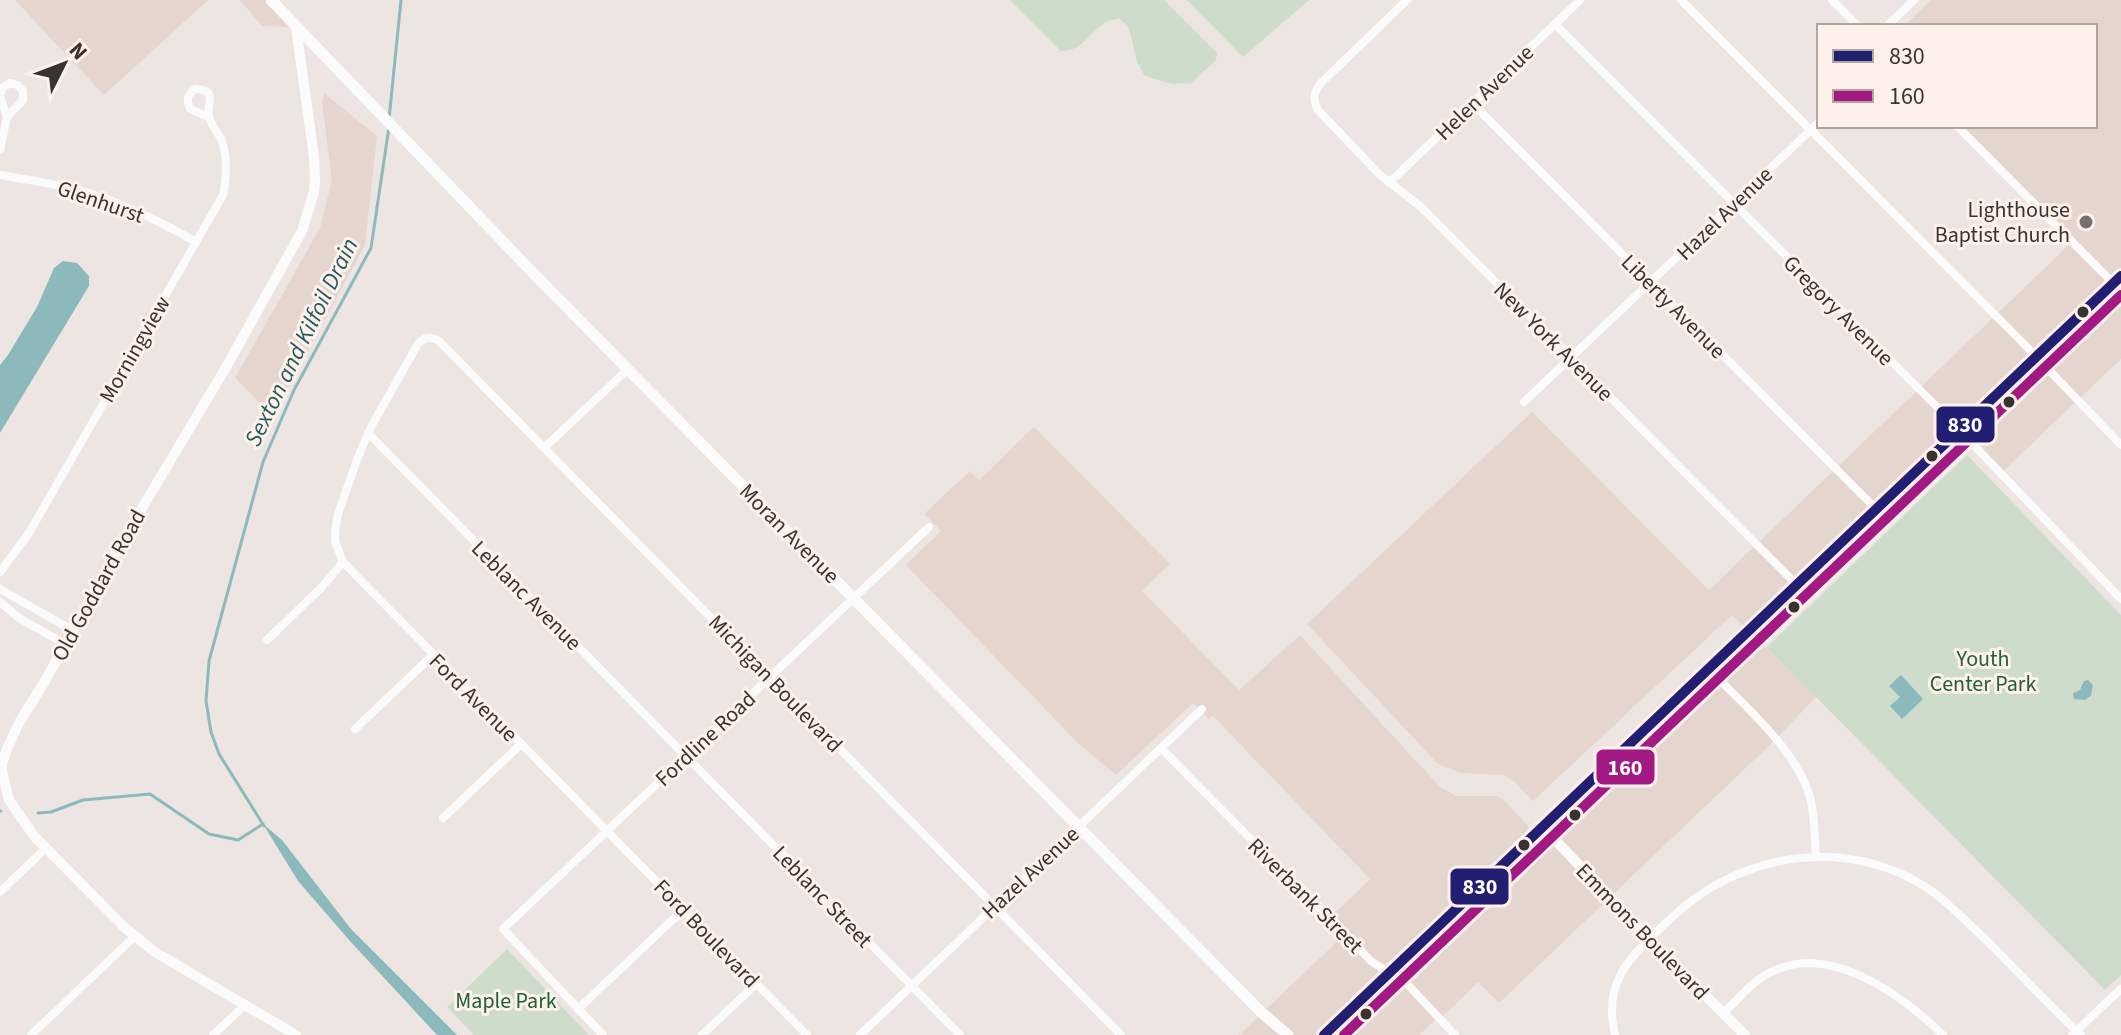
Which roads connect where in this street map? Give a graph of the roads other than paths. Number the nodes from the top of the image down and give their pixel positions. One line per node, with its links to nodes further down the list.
1 (271, 0): 10 (main road, Moran Avenue)
2 (1407, 0): 20 (street, New York Avenue)
3 (1580, 0): 7 (street, Helen Avenue)
4 (1681, 0): 17 (street)
5 (1832, 0): 8 (street)
6 (1914, 0): 9 (street)
7 (1555, 24): 12 (street, Helen Avenue); 21 (street, Gregory Avenue)
8 (1856, 24)
9 (1889, 24)
10 (296, 27): 27 (main road, Moran Avenue); 44 (street, Old Goddard Road)
11 (0, 96): 13 (street); 13 (street)
12 (1472, 103): 20 (street, Helen Avenue); 23 (street, Liberty Avenue)
13 (7, 117): 18 (street)
14 (209, 117): 22 (street, Morningview)
15 (1817, 124): 17 (street, Hazel Avenue)
16 (1959, 128): 24 (street)
17 (1810, 130): 21 (street, Hazel Avenue); 25 (street)
18 (0, 150)
19 (0, 175): 22 (street, Glenhurst)
20 (1389, 183): 26 (street, New York Avenue)
21 (1733, 204): 23 (street, Hazel Avenue); 29 (street, Gregory Avenue)
22 (196, 242): 36 (street, Morningview)
23 (1650, 283): 26 (street, Hazel Avenue); 33 (street, Liberty Avenue)
24 (2118, 283): 25 (main road)
25 (2036, 357): 29 (main road); 31 (street)
26 (1571, 358): 28 (street, Hazel Avenue); 37 (street, New York Avenue)
27 (628, 369): 32 (street); 39 (main road, Moran Avenue)
28 (1524, 402)
29 (1959, 431): 33 (main road); 40 (street, Gregory Avenue)
30 (368, 433): 32 (street, Michigan Boulevard); 35 (street); 54 (street, Leblanc Avenue)
31 (2121, 445)
32 (544, 448): 49 (street, Michigan Boulevard)
33 (1876, 509): 37 (main road)
34 (929, 527): 39 (street, Fordline Road)
35 (343, 562): 45 (street); 47 (street, Ford Avenue)
36 (0, 572)
37 (1797, 585): 48 (main road)
38 (0, 589): 42 (street)
39 (853, 597): 49 (street, Fordline Road); 57 (main road, Moran Avenue)
40 (2121, 599)
41 (0, 602): 43 (street)
42 (35, 610): 43 (street); 44 (street)
43 (28, 623): 46 (street)
44 (72, 630): 46 (street, Old Goddard Road)
45 (267, 640)
46 (65, 644): 55 (street, Old Goddard Road)
47 (433, 655): 51 (street); 52 (street, Ford Avenue)
48 (1709, 669): 58 (main road); 61 (street)
49 (770, 677): 54 (street, Fordline Road); 63 (street, Michigan Boulevard)
50 (1202, 709): 53 (street, Hazel Avenue)
51 (355, 729)
52 (521, 744): 56 (street); 59 (street, Ford Avenue)
53 (1161, 748): 57 (street, Hazel Avenue); 67 (street, Riverbank Street)
54 (686, 756): 59 (street, Fordline Road); 69 (street, Leblanc Street)
55 (1, 762): 60 (street, Old Goddard Road)
56 (443, 818)
57 (1078, 827): 63 (street, Hazel Avenue); 84 (main road, Moran Avenue)
58 (1543, 827): 66 (street, Emmons Boulevard); 67 (main road)
59 (607, 831): 64 (street, Ford Boulevard); 72 (street, Fordline Road)
60 (46, 848): 62 (street); 65 (street, Old Goddard Road)
61 (1816, 856): 66 (street); 74 (street)
62 (0, 892)
63 (994, 906): 69 (street, Hazel Avenue); 83 (street, Michigan Boulevard)
64 (683, 910): 68 (street, Ford Boulevard); 72 (street)
65 (134, 937): 71 (street, Old Goddard Road); 75 (street)
66 (1649, 939): 73 (street, Emmons Boulevard); 87 (street)
67 (1389, 973): 85 (main road); 86 (street, Riverbank Street)
68 (756, 984): 79 (street); 80 (street, Ford Boulevard)
69 (911, 985): 81 (street, Hazel Avenue); 82 (street, Leblanc Street)
70 (2121, 989): 74 (street)
71 (245, 1005): 76 (street); 77 (street, Old Goddard Road)
72 (578, 1009): 78 (street)
73 (1723, 1013): 88 (street, Emmons Boulevard); 89 (street)
74 (2077, 1034)
75 (31, 1035)
76 (213, 1035)
77 (296, 1035)
78 (603, 1035)
79 (702, 1035)
80 (807, 1035)
81 (860, 1035)
82 (960, 1035)
83 (1121, 1035)
84 (1288, 1035)
85 (1324, 1035)
86 (1455, 1035)
87 (1615, 1035)
88 (1745, 1035)
89 (1943, 1035)

